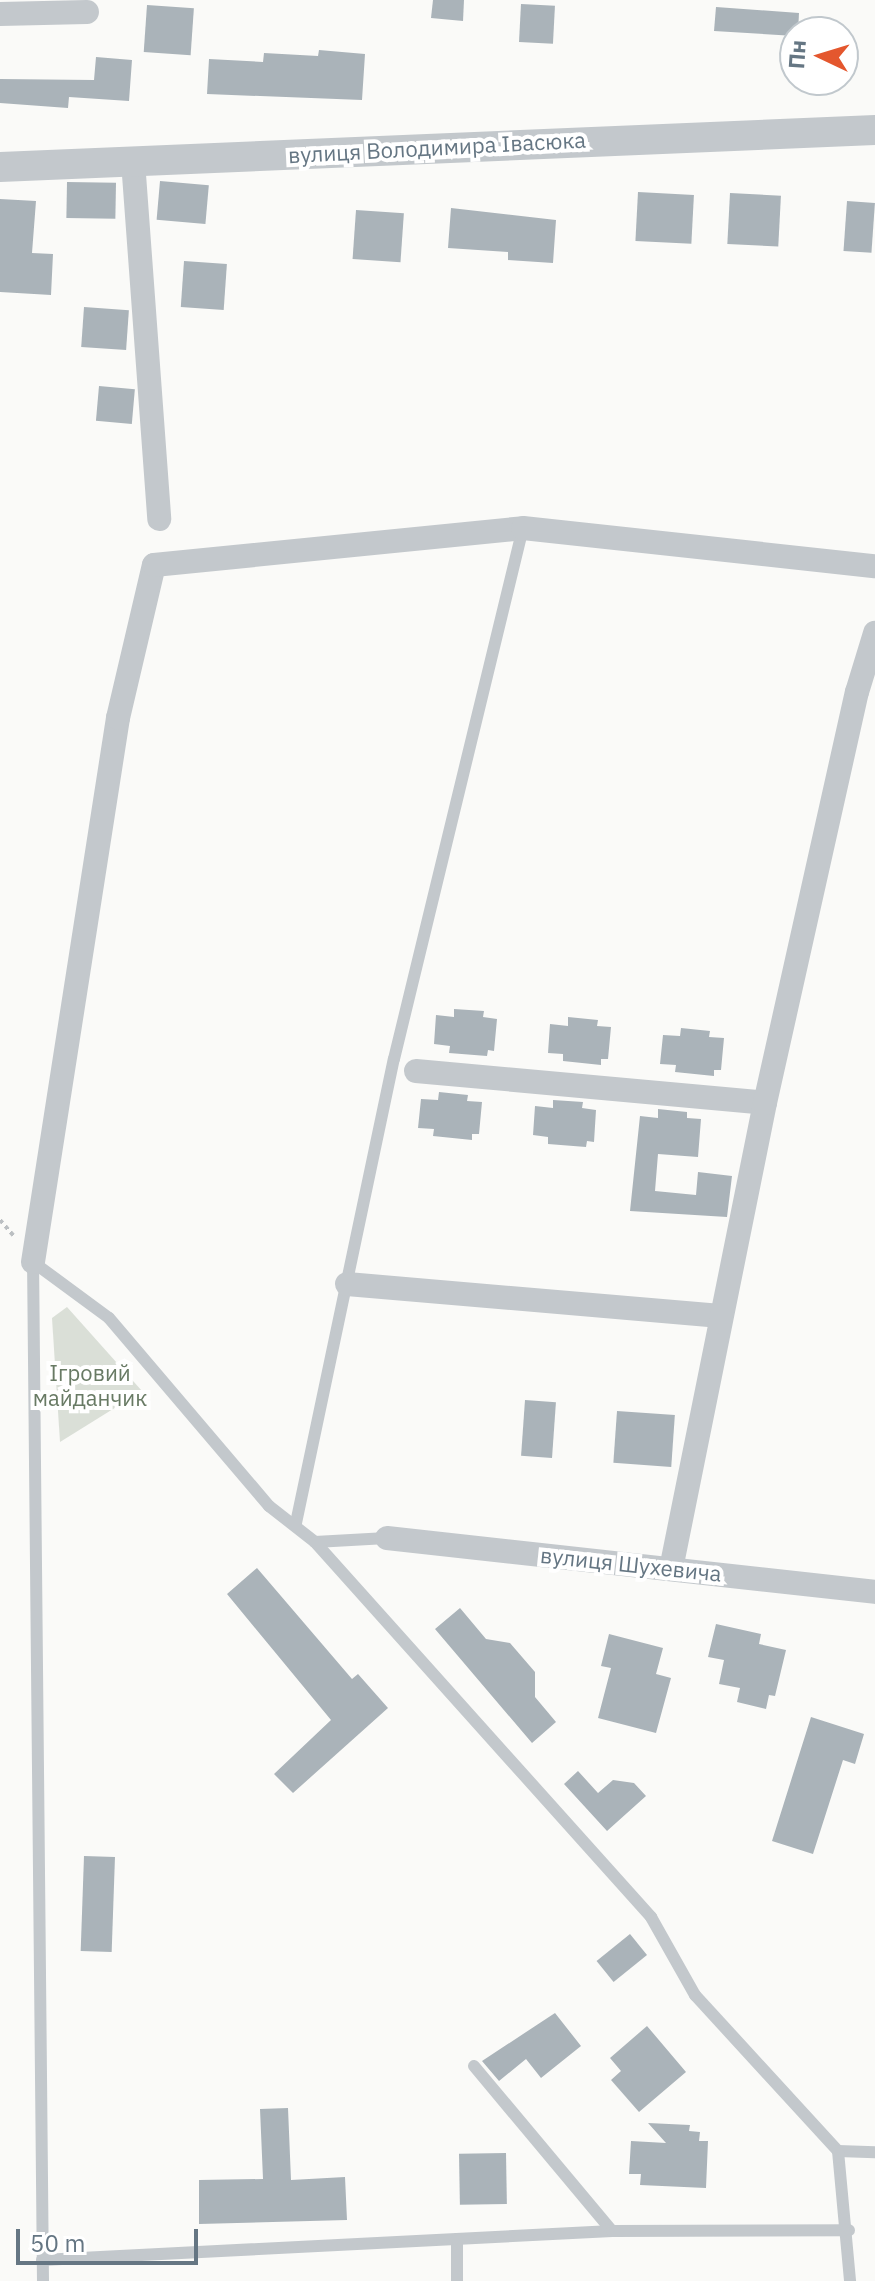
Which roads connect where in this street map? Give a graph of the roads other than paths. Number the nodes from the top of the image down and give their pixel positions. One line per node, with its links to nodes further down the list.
1 (87, 12): 2 (street)
2 (0, 14)
3 (875, 130): 4 (street, вулиця Володимира Івасюка)
4 (133, 161): 5 (street, вулиця Володимира Івасюка); 6 (street)
5 (0, 167)
6 (159, 519)
7 (523, 528): 8 (street); 12 (street); 13 (lane)
8 (875, 566)
9 (875, 633): 11 (street)
10 (416, 1071): 11 (street)
11 (765, 1103): 14 (street)
12 (33, 1262): 15 (lane); 26 (lane)
13 (347, 1284): 14 (street); 15 (lane)
14 (718, 1316): 18 (street)
15 (296, 1523): 17 (lane)
16 (387, 1538): 17 (lane); 18 (street, вулиця Шухевича)
17 (315, 1542): 21 (lane)
18 (671, 1569): 19 (street, вулиця Шухевича)
19 (875, 1592)
20 (474, 2066): 24 (lane)
21 (838, 2151): 22 (lane); 23 (lane)
22 (875, 2152)
23 (849, 2230): 24 (lane); 29 (lane)
24 (612, 2231): 25 (lane)
25 (457, 2239): 26 (lane); 28 (lane)
26 (42, 2260): 27 (lane)
27 (43, 2281)
28 (457, 2281)
29 (850, 2281)

